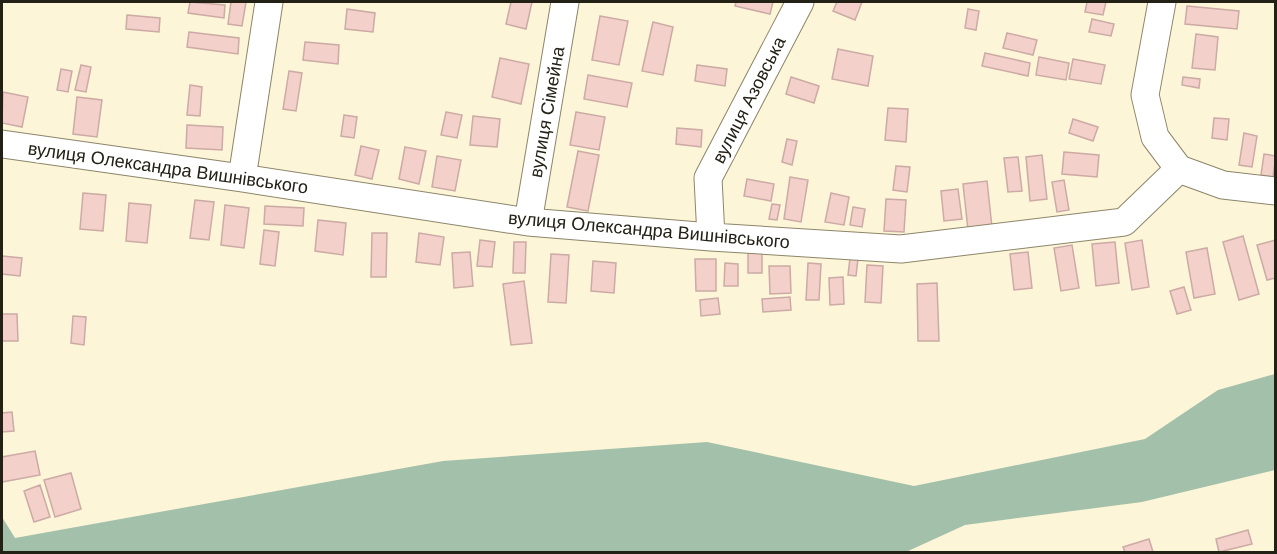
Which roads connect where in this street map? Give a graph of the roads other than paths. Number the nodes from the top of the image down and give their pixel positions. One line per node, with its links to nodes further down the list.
1 (269, 2): 7 (street)
2 (565, 2): 9 (street, вулиця Сімейна)
3 (800, 2): 10 (street, вулиця Азовська)
4 (1161, 2): 6 (street)
5 (2, 144): 7 (street, вулиця Олександра Вишнівського)
6 (1179, 168): 8 (street); 10 (street, вулиця Олександра Вишнівського)
7 (242, 178): 9 (street, вулиця Олександра Вишнівського)
8 (1275, 190)
9 (528, 222): 10 (street, вулиця Олександра Вишнівського)
10 (711, 237)

